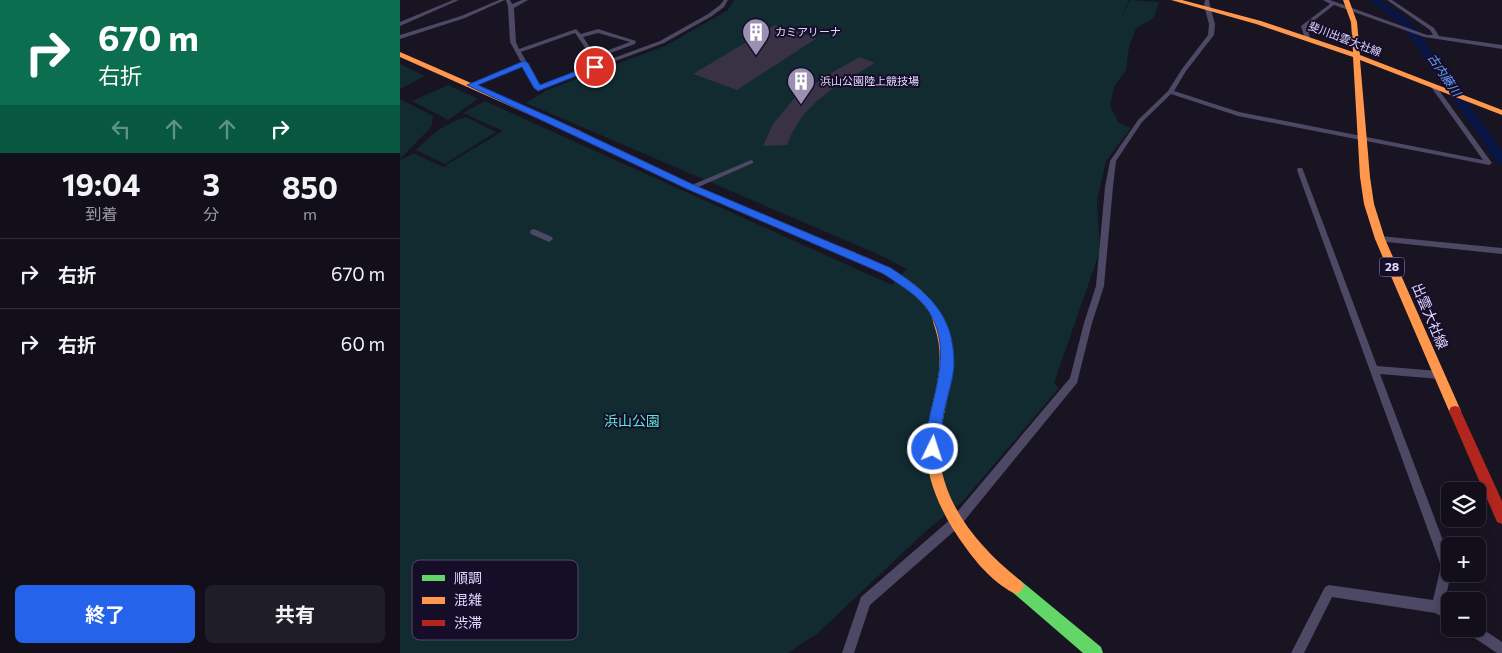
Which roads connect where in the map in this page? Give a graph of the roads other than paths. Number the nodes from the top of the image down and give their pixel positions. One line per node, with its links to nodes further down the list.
1 (457, 0): 13 (street)
2 (503, 0): 15 (street)
3 (508, 0): 12 (street)
4 (526, 0): 12 (street)
5 (726, 0): 22 (street)
6 (1174, 0): 9 (main road, 斐川出雲大社線)
7 (1325, 0): 10 (street)
8 (1390, 0): 17 (street)
9 (1207, 3): 16 (main road, 斐川出雲大社線); 25 (street)
10 (1334, 4): 11 (street); 16 (street)
11 (1349, 5): 17 (street); 21 (main road, 出雲大社線 / 28)
12 (511, 7): 19 (street)
13 (400, 24)
14 (580, 36): 14 (street); 19 (street)
15 (400, 37)
16 (1307, 38): 21 (main road, 斐川出雲大社線)
17 (1437, 38): 18 (street)
18 (1502, 47)
19 (518, 51): 22 (street)
20 (400, 54): 23 (main road)
21 (1357, 56): 24 (main road, 斐川出雲大社線); 27 (main road, 出雲大社線 / 28)
22 (524, 63): 23 (street)
23 (471, 85): 30 (main road)
24 (1436, 88): 26 (main road, 斐川出雲大社線); 27 (street)
25 (1170, 92): 27 (street); 38 (street)
26 (1502, 113)
27 (1363, 137): 33 (main road, 出雲大社線 / 28)
28 (751, 162): 30 (street)
29 (1300, 170): 35 (street)
30 (691, 187): 38 (main road)
31 (534, 232): 32 (street)
32 (549, 239)
33 (1380, 239): 34 (street); 36 (main road, 出雲大社線 / 28)
34 (1502, 251)
35 (1376, 370): 36 (street); 39 (street)
36 (1439, 376): 37 (main road, 出雲大社線 / 28)
37 (1502, 517)
38 (956, 522): 43 (street); 44 (main road)
39 (1437, 607): 40 (street); 45 (street)
40 (1441, 609)
41 (1483, 637): 42 (street)
42 (1502, 649)
43 (848, 653)
44 (1095, 653)
45 (1297, 653)

